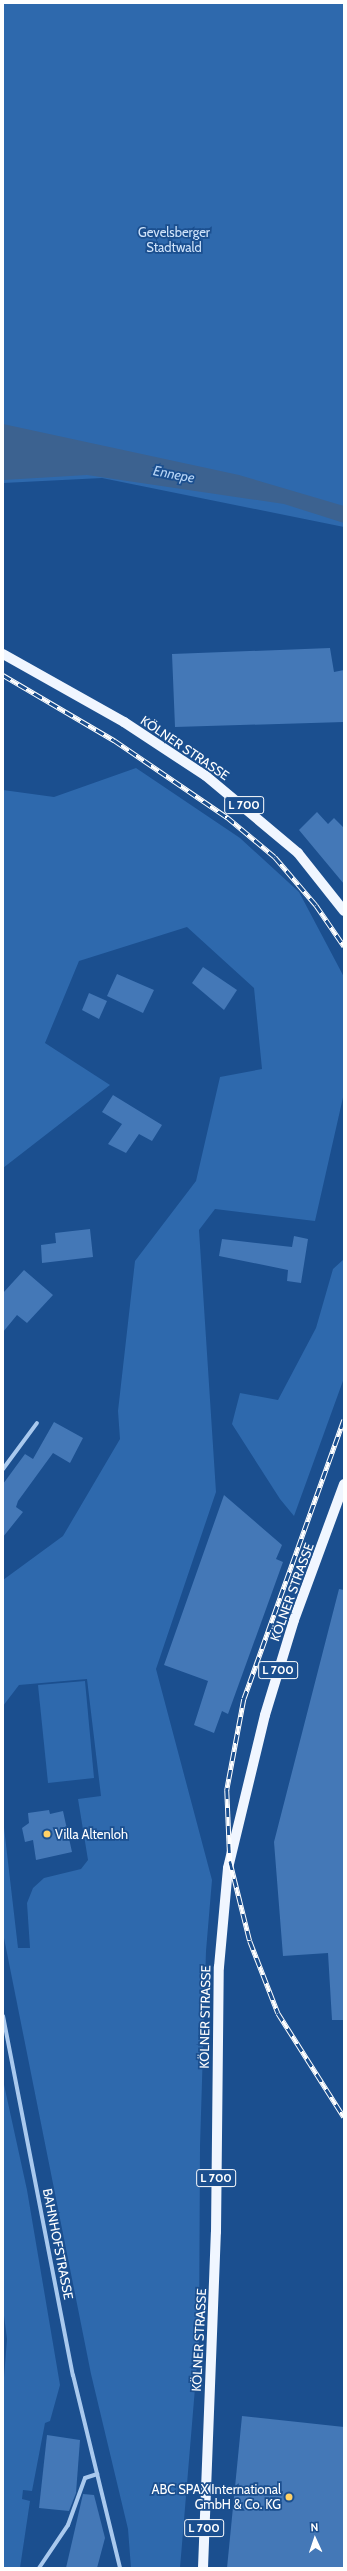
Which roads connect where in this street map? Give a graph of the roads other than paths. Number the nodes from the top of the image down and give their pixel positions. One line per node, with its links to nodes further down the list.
1 (3, 654): 2 (main road, KÖLNER STRASSE / L 700)
2 (344, 911)
3 (37, 1423): 4 (street)
4 (3, 1469)
5 (344, 1484): 10 (main road, KÖLNER STRASSE / L 700)
6 (3, 2016): 7 (street, BAHNHOFSTRASSE)
7 (97, 2474): 8 (street); 9 (street, BAHNHOFSTRASSE)
8 (39, 2568)
9 (120, 2568)
10 (203, 2568)

